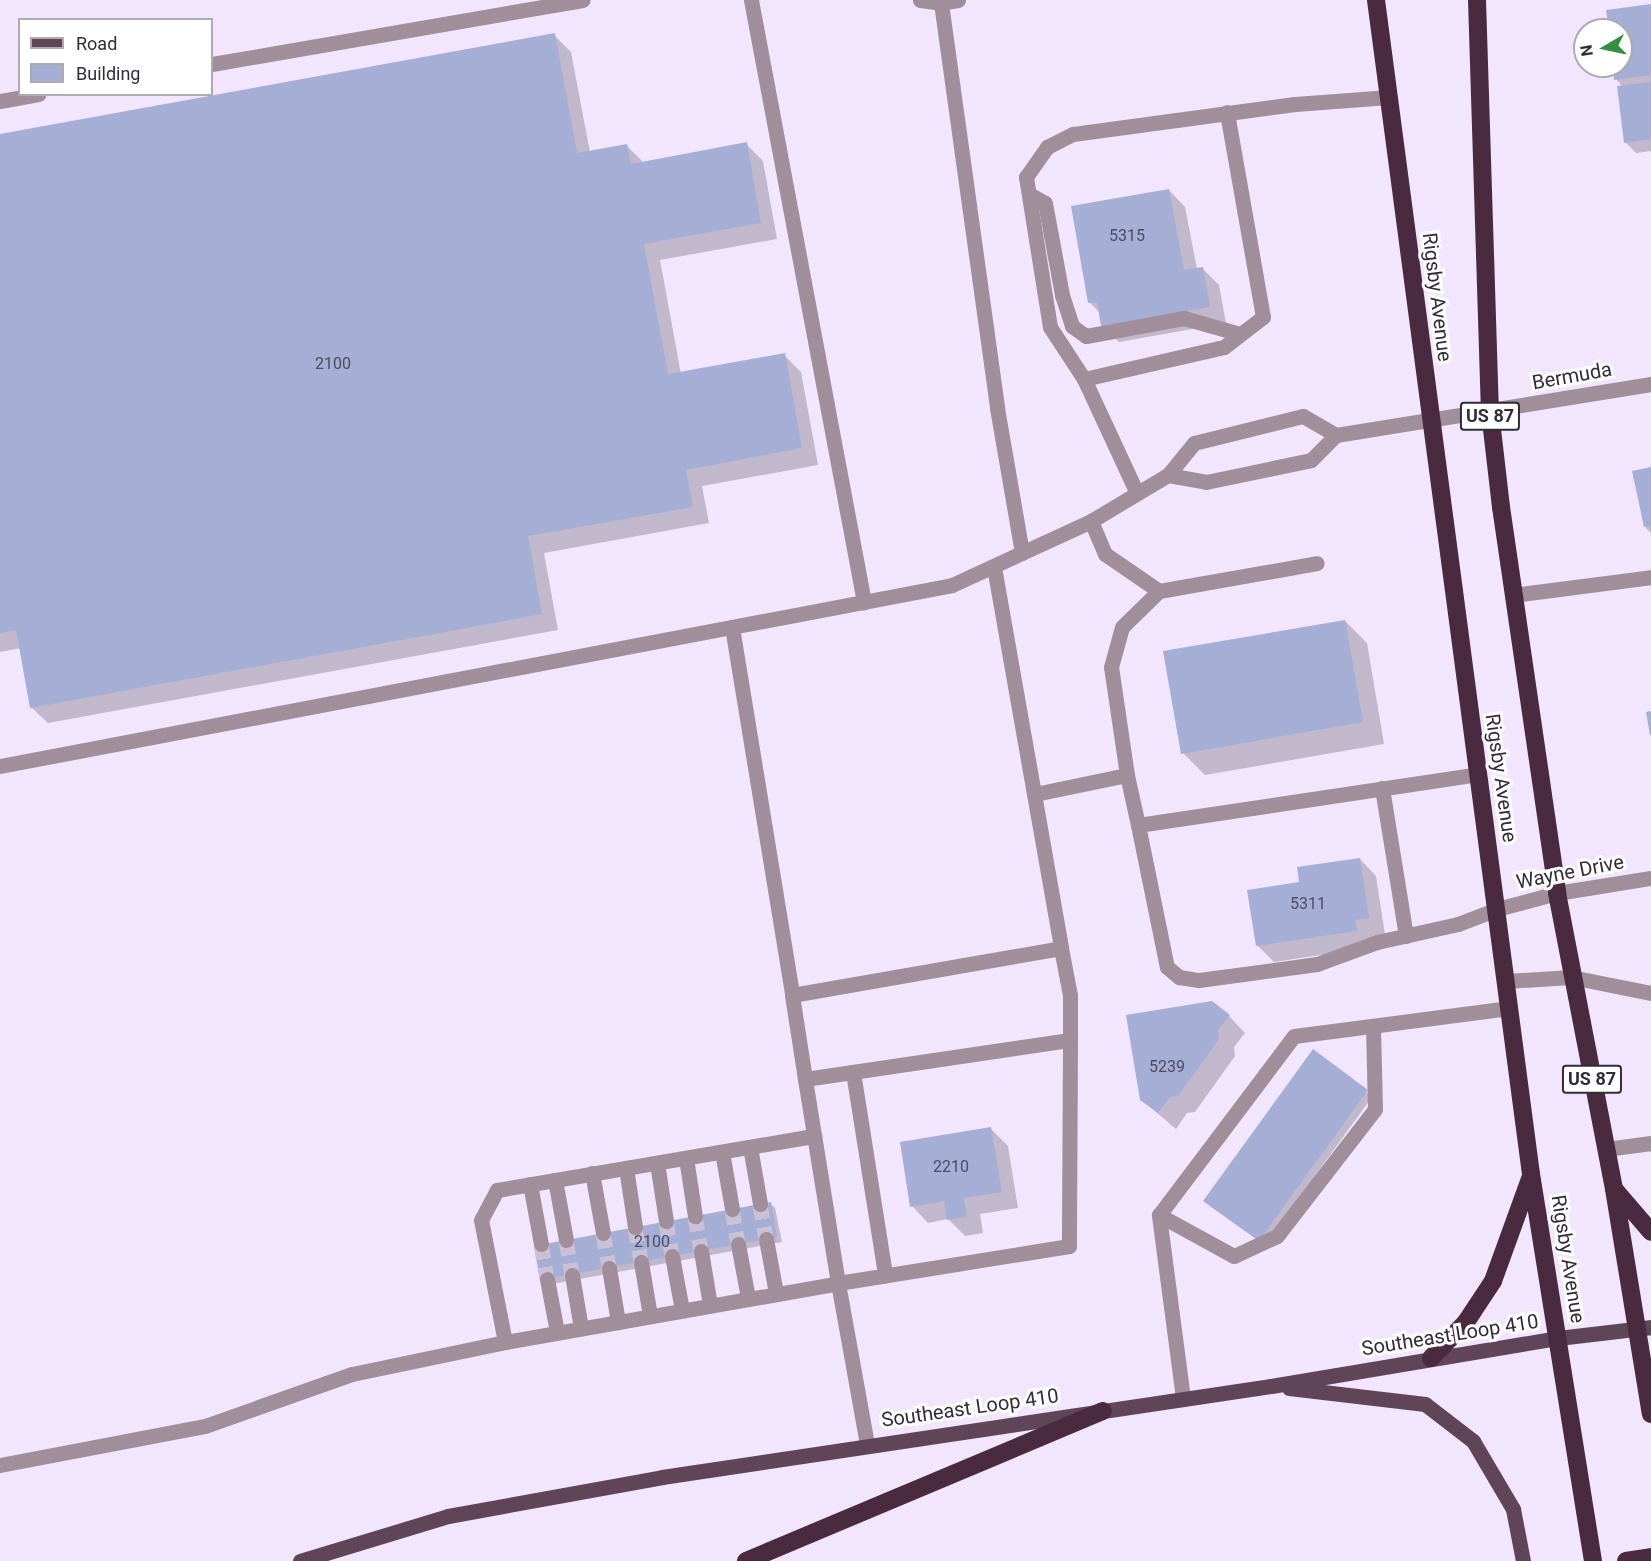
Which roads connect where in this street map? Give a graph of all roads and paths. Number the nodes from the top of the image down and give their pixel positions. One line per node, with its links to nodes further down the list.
1 (583, 0): 8 (street)
2 (752, 0): 29 (street)
3 (920, 0): 7 (street)
4 (958, 0): 7 (street)
5 (1376, 0): 10 (highway, Rigsby Avenue / US 87)
6 (1477, 0): 17 (highway, Rigsby Avenue / US 87)
7 (941, 3): 23 (street)
8 (213, 64)
9 (27, 96): 11 (street)
10 (1389, 97): 12 (street); 18 (highway, Rigsby Avenue / US 87)
11 (0, 101)
12 (1227, 112): 13 (street); 14 (street)
13 (1029, 194): 14 (street); 15 (street)
14 (1240, 334): 15 (street)
15 (1084, 379): 21 (street)
16 (1651, 384): 17 (street, Bermuda)
17 (1490, 412): 18 (street, Bermuda); 28 (highway, Rigsby Avenue / US 87)
18 (1429, 420): 19 (street, Bermuda); 32 (highway, Rigsby Avenue / US 87)
19 (1336, 435): 20 (street); 20 (street)
20 (1168, 475): 21 (street)
21 (1136, 491): 22 (street)
22 (1091, 521): 23 (street); 27 (street)
23 (1022, 553): 25 (street)
24 (1317, 562): 27 (street)
25 (994, 567): 29 (street); 35 (street)
26 (1651, 577): 28 (street)
27 (1159, 591): 33 (street, Wayne Drive)
28 (1513, 595): 38 (highway, Rigsby Avenue / US 87)
29 (864, 602): 30 (street)
30 (732, 627): 31 (street); 45 (street)
31 (0, 766)
32 (1478, 774): 34 (street); 39 (highway, Rigsby Avenue / US 87)
33 (1127, 775): 35 (street); 36 (street, Wayne Drive)
34 (1382, 788): 36 (street); 40 (street)
35 (1035, 794): 41 (street)
36 (1138, 825): 40 (street, Wayne Drive)
37 (1651, 878): 38 (street, Wayne Drive)
38 (1557, 893): 39 (street, Wayne Drive); 42 (highway, Rigsby Avenue / US 87)
39 (1497, 909): 40 (street, Wayne Drive); 43 (highway, Rigsby Avenue / US 87)
40 (1406, 936)
41 (1061, 948): 45 (street); 48 (street)
42 (1571, 977): 43 (street); 44 (street); 54 (highway, Rigsby Avenue / US 87)
43 (1506, 981): 46 (highway, Rigsby Avenue / US 87)
44 (1651, 993)
45 (792, 995): 50 (street)
46 (1509, 1008): 47 (street); 60 (highway, Rigsby Avenue / US 87)
47 (1373, 1026): 66 (street); 66 (street)
48 (1070, 1040): 49 (street); 81 (street)
49 (853, 1072): 50 (street); 81 (street)
50 (806, 1079): 51 (street)
51 (814, 1136): 53 (street); 83 (street)
52 (1651, 1143): 54 (street)
53 (750, 1147): 55 (street); 64 (street)
54 (1606, 1149): 63 (highway, Rigsby Avenue / US 87)
55 (722, 1152): 56 (street); 65 (street)
56 (686, 1158): 57 (street); 67 (street)
57 (657, 1163): 58 (street); 68 (street)
58 (626, 1168): 59 (street); 69 (street)
59 (592, 1173): 61 (street); 71 (street)
60 (1531, 1174): 93 (highway, Rigsby Avenue / US 87); 95 (highway)
61 (555, 1180): 62 (street); 73 (street)
62 (530, 1184): 74 (street); 94 (street)
63 (1614, 1189): 70 (highway); 91 (highway, Rigsby Avenue / US 87)
64 (760, 1204)
65 (732, 1209)
66 (1159, 1215): 97 (street)
67 (695, 1216)
68 (666, 1221)
69 (635, 1227)
70 (1651, 1232)
71 (603, 1233)
72 (766, 1239): 84 (street)
73 (566, 1240)
74 (541, 1244)
75 (738, 1244): 85 (street)
76 (701, 1251): 86 (street)
77 (672, 1256): 87 (street)
78 (641, 1262): 88 (street)
79 (609, 1268): 89 (street)
80 (572, 1275): 90 (street)
81 (885, 1275): 83 (street)
82 (547, 1279): 92 (street)
83 (838, 1283): 84 (street); 100 (street)
84 (776, 1293): 85 (street)
85 (748, 1298): 86 (street)
86 (710, 1305): 87 (street)
87 (682, 1310): 88 (street)
88 (650, 1316): 89 (street)
89 (618, 1322): 90 (street)
90 (581, 1328): 92 (street)
91 (1644, 1328): 93 (main road, Southeast Loop 410); 99 (highway, Rigsby Avenue / US 87)
92 (557, 1332): 94 (street)
93 (1558, 1338): 95 (main road, Southeast Loop 410); 106 (highway, Rigsby Avenue / US 87)
94 (505, 1342): 101 (street)
95 (1431, 1358): 96 (main road, Southeast Loop 410)
96 (1271, 1386): 97 (main road, Southeast Loop 410); 105 (main road)
97 (1183, 1398): 98 (main road, Southeast Loop 410)
98 (1103, 1411): 100 (main road, Southeast Loop 410); 104 (highway)
99 (1651, 1414)
100 (867, 1444): 103 (main road, Southeast Loop 410)
101 (0, 1465)
102 (1651, 1557): 107 (highway)
103 (300, 1561)
104 (746, 1561)
105 (1523, 1561)
106 (1593, 1561)
107 (1626, 1561)

